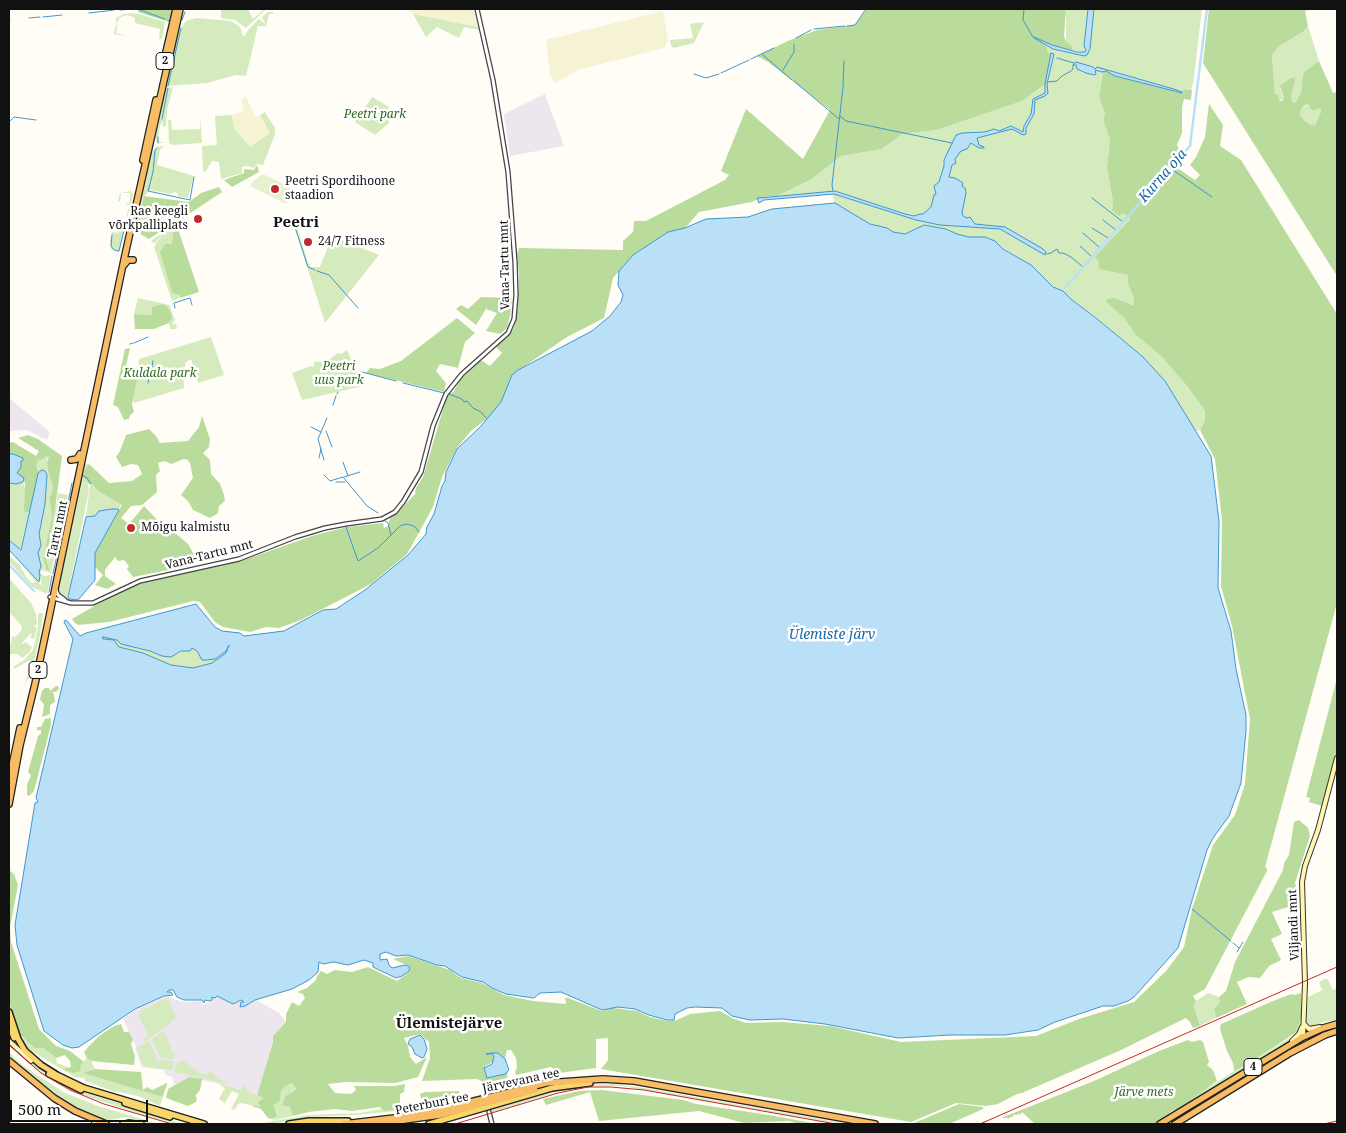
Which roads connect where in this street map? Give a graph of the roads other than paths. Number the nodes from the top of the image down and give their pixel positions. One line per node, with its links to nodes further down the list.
1 (176, 9): 4 (highway, 2)
2 (180, 9): 4 (highway, 2)
3 (477, 9): 11 (street, Vana-Tartu mnt)
4 (123, 257): 6 (highway, Tartu mnt / 2); 7 (highway, Tartu mnt / 2)
5 (133, 260): 6 (highway)
6 (122, 269): 9 (highway, Tartu mnt / 2)
7 (80, 454): 8 (highway); 10 (highway, Tartu mnt / 2)
8 (71, 460)
9 (55, 587): 10 (highway, Tartu mnt / 2); 11 (street)
10 (52, 598): 11 (street, Vana-Tartu mnt); 12 (highway, Tartu mnt / 2); 14 (highway, Tartu mnt / 2)
11 (64, 601): 12 (street)
12 (50, 613): 15 (highway, Tartu mnt / 2)
13 (1337, 758): 17 (main road, Viljandi mnt)
14 (9, 780)
15 (9, 804)
16 (9, 1012): 42 (main road)
17 (1303, 1020): 20 (main road); 22 (main road, Viljandi mnt); 25 (main road)
18 (9, 1024): 27 (main road)
19 (1337, 1024): 20 (highway, 4)
20 (1323, 1028): 22 (highway, 4)
21 (1337, 1031): 24 (highway, 4)
22 (1305, 1036): 24 (highway); 25 (highway, 4); 26 (highway)
23 (9, 1040): 27 (main road)
24 (1312, 1041): 26 (highway, 4)
25 (1288, 1046): 30 (highway, 4)
26 (1290, 1053): 33 (highway, 4)
27 (31, 1061): 41 (main road)
28 (9, 1062): 35 (highway); 35 (highway)
29 (493, 1104): 31 (main road, Järvevana tee); 32 (street); 34 (highway, Peterburi tee); 47 (highway, Järvevana tee)
30 (1192, 1105): 33 (highway); 49 (highway, 4)
31 (482, 1109): 32 (street); 45 (main road, Järvevana tee)
32 (489, 1112): 46 (street)
33 (1193, 1113): 50 (highway, 4)
34 (377, 1122): 43 (main road, Järvevana tee); 44 (highway, Peterburi tee); 48 (highway, Järvevana tee)
35 (97, 1123): 36 (highway); 37 (main road)
36 (106, 1124)
37 (110, 1124)
38 (122, 1124): 40 (main road)
39 (134, 1124): 40 (main road)
40 (141, 1124)
41 (194, 1124)
42 (204, 1124)
43 (289, 1124)
44 (344, 1124)
45 (428, 1124)
46 (492, 1124)
47 (860, 1124)
48 (875, 1124)
49 (1160, 1124)
50 (1175, 1124)

